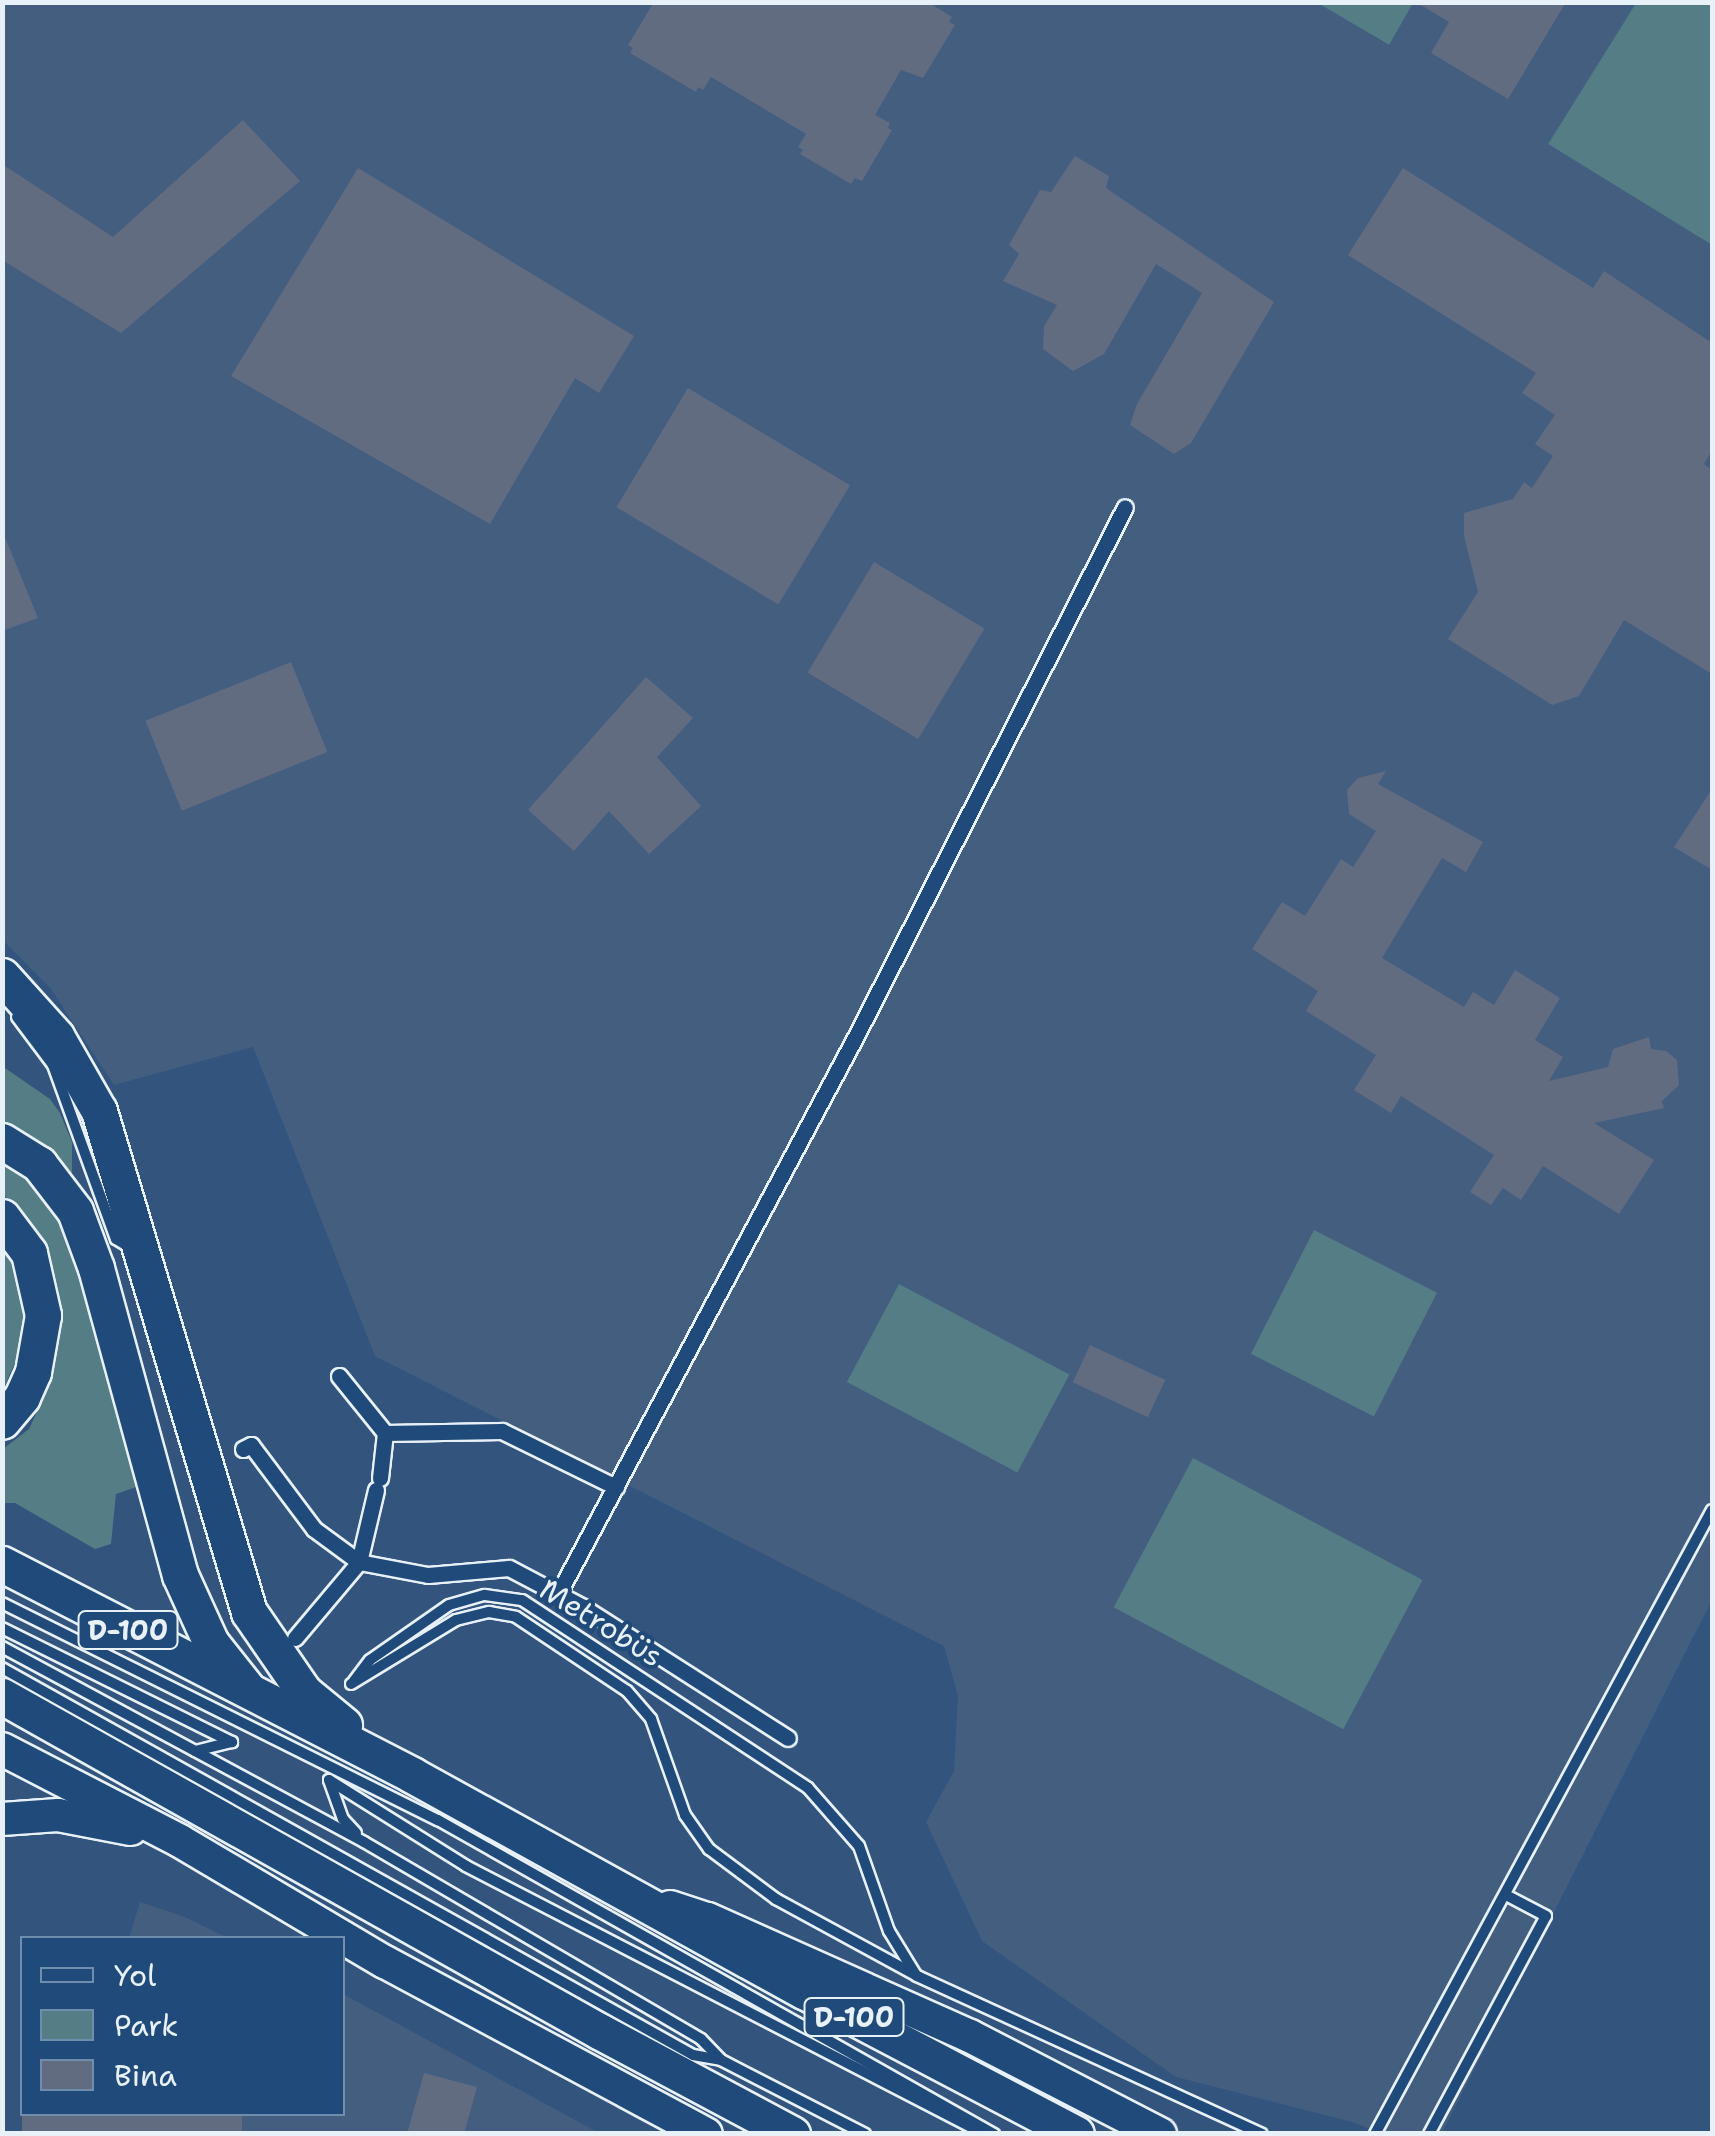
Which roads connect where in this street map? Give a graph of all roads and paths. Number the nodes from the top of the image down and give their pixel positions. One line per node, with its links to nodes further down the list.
1 (1124, 507): 9 (street)
2 (6, 993): 24 (highway)
3 (2, 1141): 19 (highway)
4 (2, 1216): 6 (highway)
5 (340, 1376): 7 (street)
6 (2, 1421)
7 (385, 1433): 9 (street); 11 (street)
8 (243, 1448): 11 (street)
9 (616, 1488): 13 (street)
10 (1712, 1510): 28 (lane)
11 (359, 1562): 13 (street); 16 (street)
12 (2, 1564): 19 (highway, D-100)
13 (558, 1594): 21 (street)
14 (2, 1603): 38 (lane)
15 (2, 1628): 23 (lane)
16 (295, 1638)
17 (2, 1647): 23 (lane)
18 (2, 1668): 33 (lane)
19 (252, 1695): 24 (highway, D-100)
20 (2, 1696): 35 (highway)
21 (788, 1738)
22 (2, 1748): 26 (main road)
23 (192, 1751): 27 (lane)
24 (412, 1776): 29 (highway, D-100)
25 (2, 1819): 26 (main road)
26 (180, 1841): 30 (main road)
27 (364, 1842): 33 (lane); 37 (lane)
28 (1506, 1894): 42 (lane); 43 (lane)
29 (634, 1897): 39 (highway, D-100); 40 (main road)
30 (341, 1936)
31 (345, 1938): 34 (main road)
32 (917, 1976): 32 (lane, Metrobüs); 41 (lane, Metrobüs)
33 (721, 2060): 36 (lane)
34 (706, 2134)
35 (792, 2134)
36 (865, 2134)
37 (984, 2134)
38 (994, 2134)
39 (1076, 2134)
40 (1160, 2134)
41 (1262, 2134)
42 (1375, 2134)
43 (1428, 2134)

